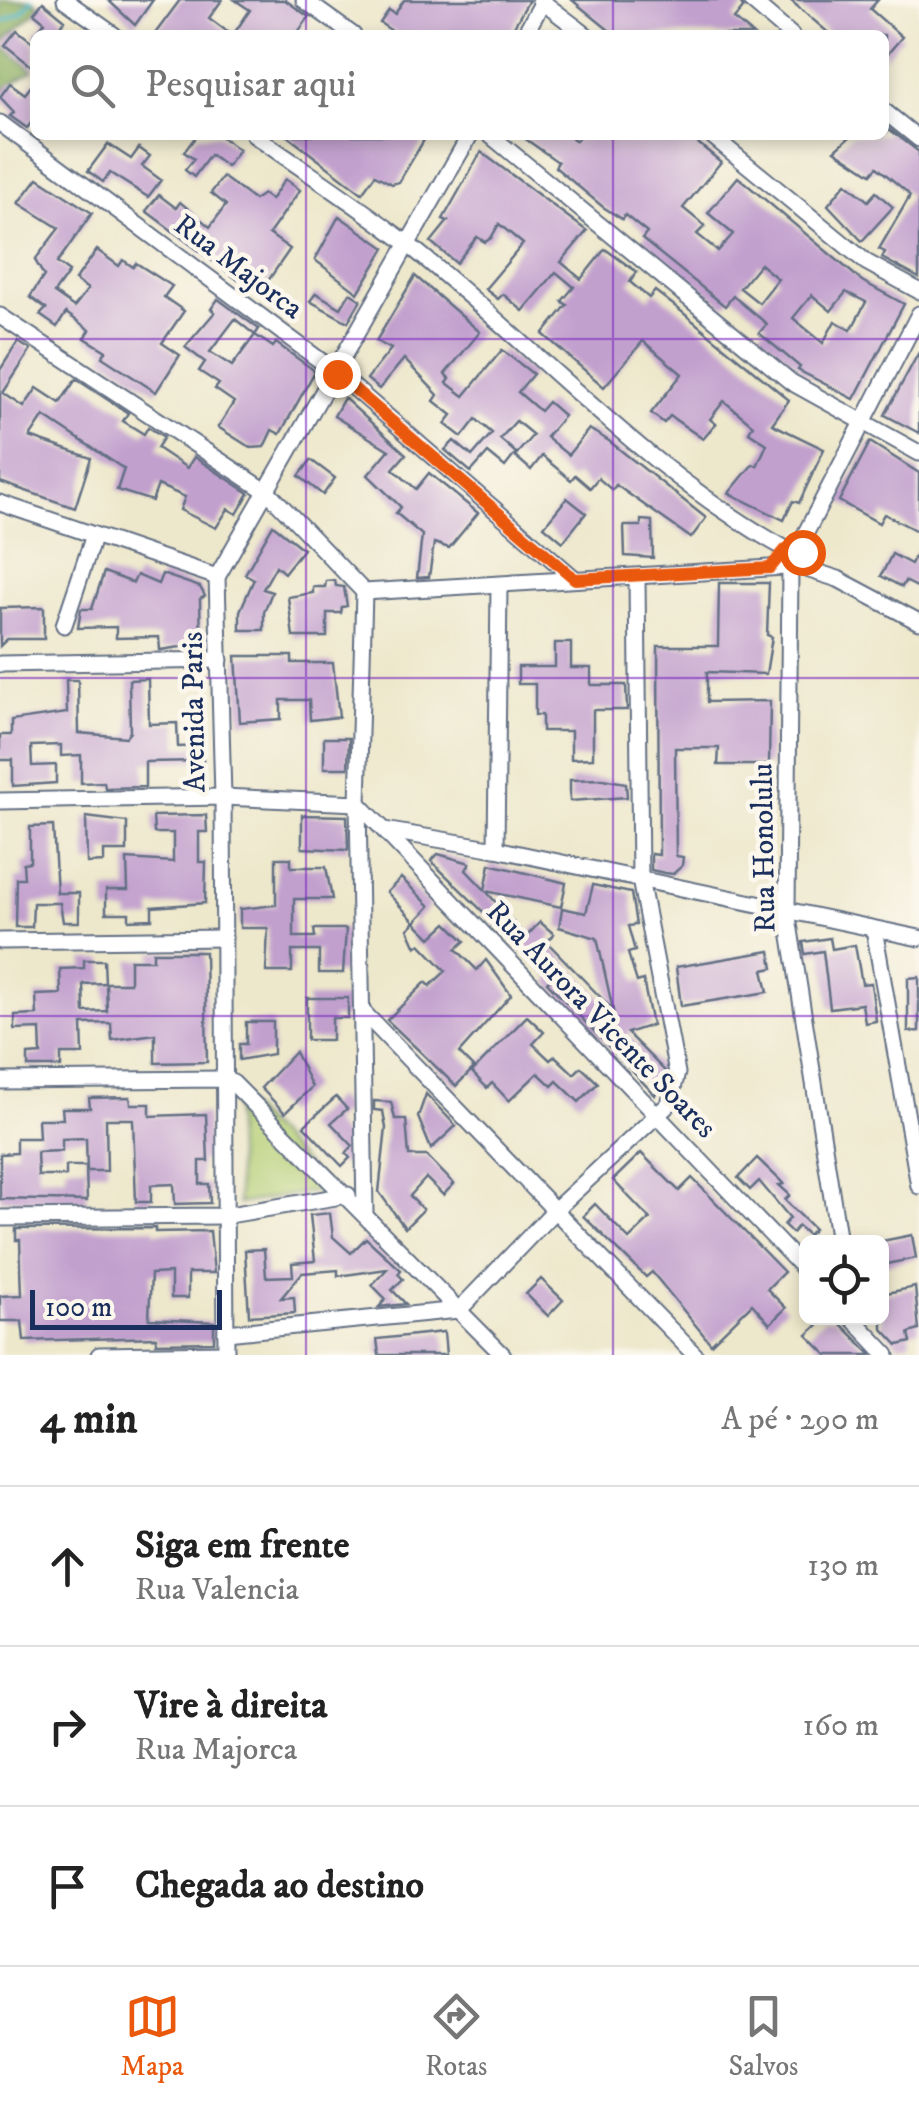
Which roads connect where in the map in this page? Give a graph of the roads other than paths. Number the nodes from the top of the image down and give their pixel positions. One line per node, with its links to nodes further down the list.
1 (65, 0): 5 (street)
2 (304, 0): 6 (street)
3 (750, 0): 9 (street)
4 (542, 1): 7 (street); 8 (street)
5 (107, 30)
6 (345, 30)
7 (527, 30)
8 (580, 30)
9 (786, 30)
10 (889, 115): 12 (street)
11 (0, 122): 21 (street, Rua Majorca)
12 (919, 139)
13 (261, 140): 17 (street)
14 (467, 140): 17 (street)
15 (496, 140): 22 (street)
16 (716, 140): 18 (street)
17 (409, 246): 21 (street); 27 (street)
18 (919, 291)
19 (919, 314): 22 (street)
20 (0, 316): 24 (street)
21 (337, 374): 24 (street); 30 (street, Rua Majorca)
22 (862, 421): 23 (street); 27 (street)
23 (919, 453)
24 (269, 493): 28 (street); 32 (street)
25 (0, 503): 26 (street)
26 (94, 535): 28 (street); 34 (street)
27 (789, 560): 29 (street); 33 (street); 43 (street, Rua Honolulu)
28 (217, 577): 35 (street, Avenida Paris)
29 (637, 578): 30 (street); 42 (street)
30 (575, 579): 31 (street)
31 (499, 586): 32 (street); 41 (street)
32 (364, 592): 39 (street)
33 (919, 622)
34 (64, 625)
35 (220, 660): 36 (street); 37 (street, Avenida Paris)
36 (0, 664)
37 (223, 797): 38 (street); 39 (street); 45 (street, Avenida Paris)
38 (0, 800)
39 (358, 803): 40 (street, Rua Aurora Vicente Soares); 48 (street)
40 (384, 830): 41 (street); 51 (street, Rua Aurora Vicente Soares)
41 (496, 849): 42 (street)
42 (640, 878): 43 (street); 51 (street)
43 (786, 911): 44 (street); 58 (street, Rua Honolulu)
44 (874, 929): 46 (street); 52 (street)
45 (224, 938): 47 (street); 49 (street, Avenida Paris)
46 (919, 938)
47 (0, 940)
48 (364, 1012): 54 (street); 55 (street)
49 (223, 1079): 50 (street); 53 (street); 56 (street, Avenida Paris)
50 (0, 1082)
51 (655, 1116): 54 (street); 59 (street, Rua Aurora Vicente Soares)
52 (919, 1186)
53 (348, 1196): 55 (street); 56 (street)
54 (556, 1209): 60 (street); 66 (street)
55 (365, 1212): 60 (street)
56 (223, 1216): 57 (street); 62 (street, Avenida Paris)
57 (0, 1218)
58 (838, 1235)
59 (799, 1264)
60 (459, 1310): 62 (street); 65 (street)
61 (859, 1325): 67 (street)
62 (226, 1333): 63 (street, Avenida Paris)
63 (226, 1354): 64 (street)
64 (99, 1355)
65 (503, 1355)
66 (695, 1355)
67 (888, 1355)

